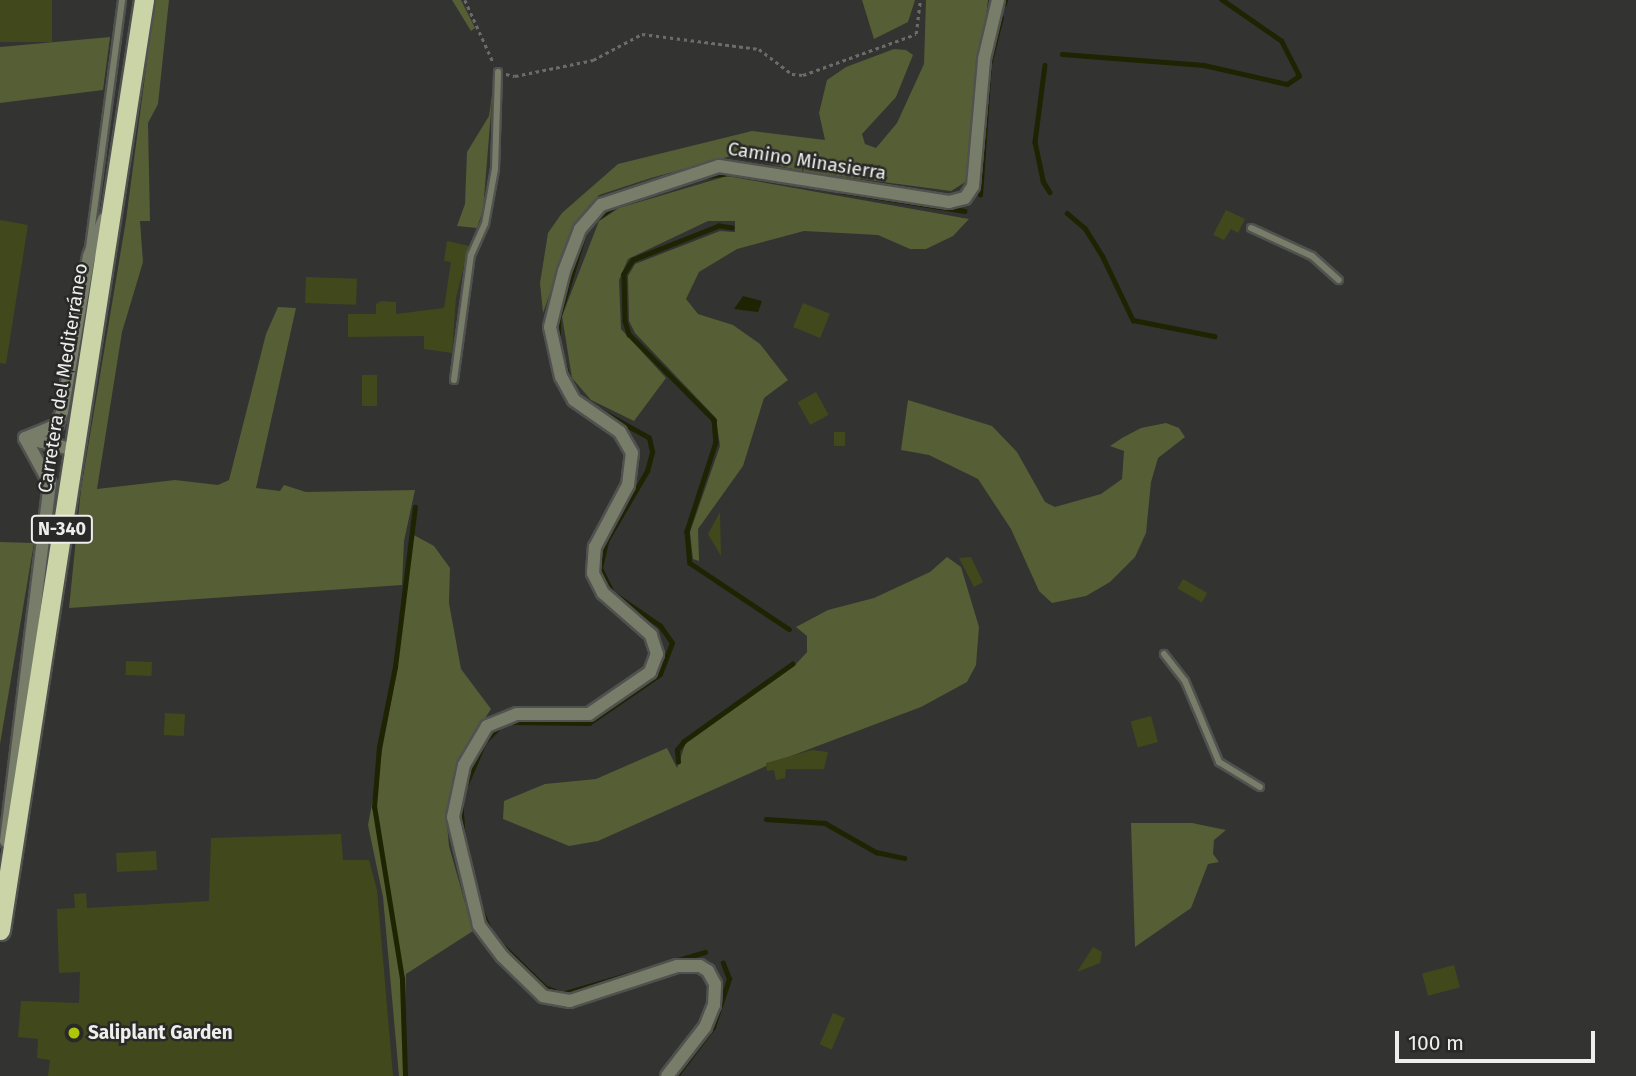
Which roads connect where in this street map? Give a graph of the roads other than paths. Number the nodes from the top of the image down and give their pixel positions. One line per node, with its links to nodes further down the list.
1 (122, 0): 7 (lane)
2 (144, 0): 5 (highway, Carretera del Mediterráneo / N-340)
3 (998, 0): 16 (street, Camino Minasierra)
4 (498, 72): 9 (lane)
5 (115, 192): 7 (street); 11 (highway, Carretera del Mediterráneo / N-340)
6 (1251, 228): 8 (lane)
7 (89, 256): 10 (street)
8 (1339, 280)
9 (454, 380)
10 (25, 438): 11 (street); 14 (street)
11 (75, 450): 14 (highway, Carretera del Mediterráneo / N-340)
12 (1164, 653): 13 (lane)
13 (1260, 787)
14 (10, 866): 15 (highway, Carretera del Mediterráneo / N-340)
15 (0, 930)
16 (667, 1076)

